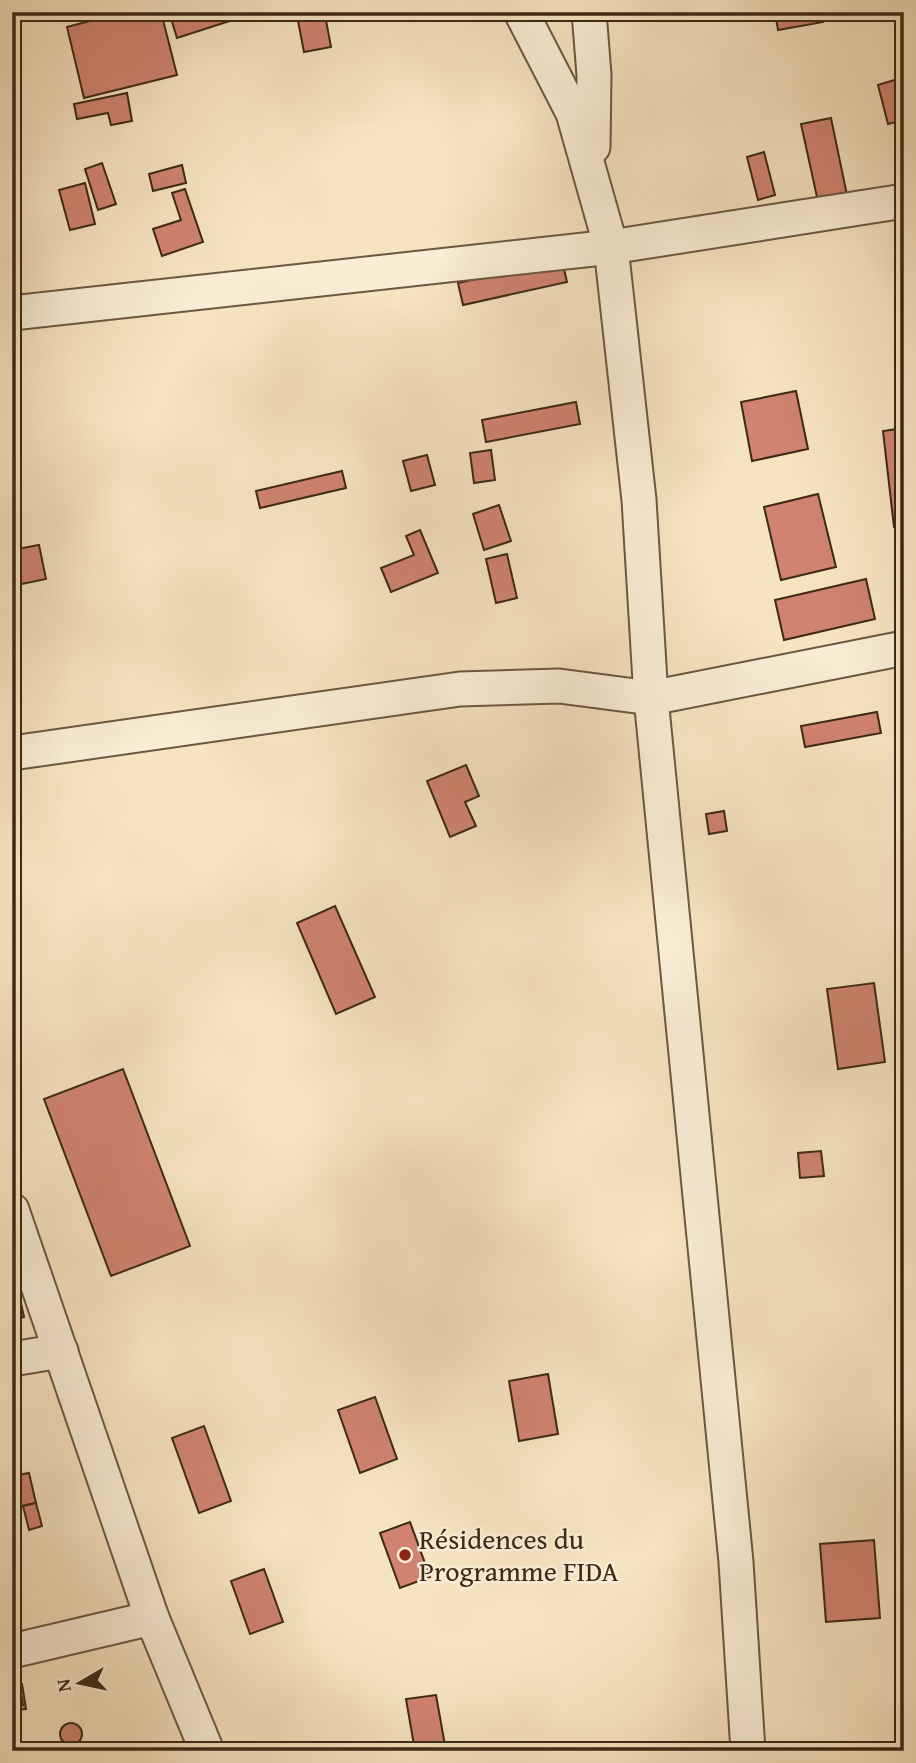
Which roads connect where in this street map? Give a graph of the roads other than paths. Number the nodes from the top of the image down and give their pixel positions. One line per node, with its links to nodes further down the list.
1 (522, 12): 3 (street)
2 (590, 12): 3 (street)
3 (592, 181): 5 (street)
4 (904, 201): 5 (street)
5 (611, 247): 6 (street); 8 (street)
6 (12, 313)
7 (904, 648): 8 (street)
8 (651, 698): 9 (street); 16 (street)
9 (12, 753)
10 (12, 1210): 11 (street)
11 (61, 1351): 12 (street); 13 (street)
12 (12, 1359)
13 (152, 1618): 14 (street); 15 (street)
14 (12, 1651)
15 (207, 1751)
16 (748, 1751)

